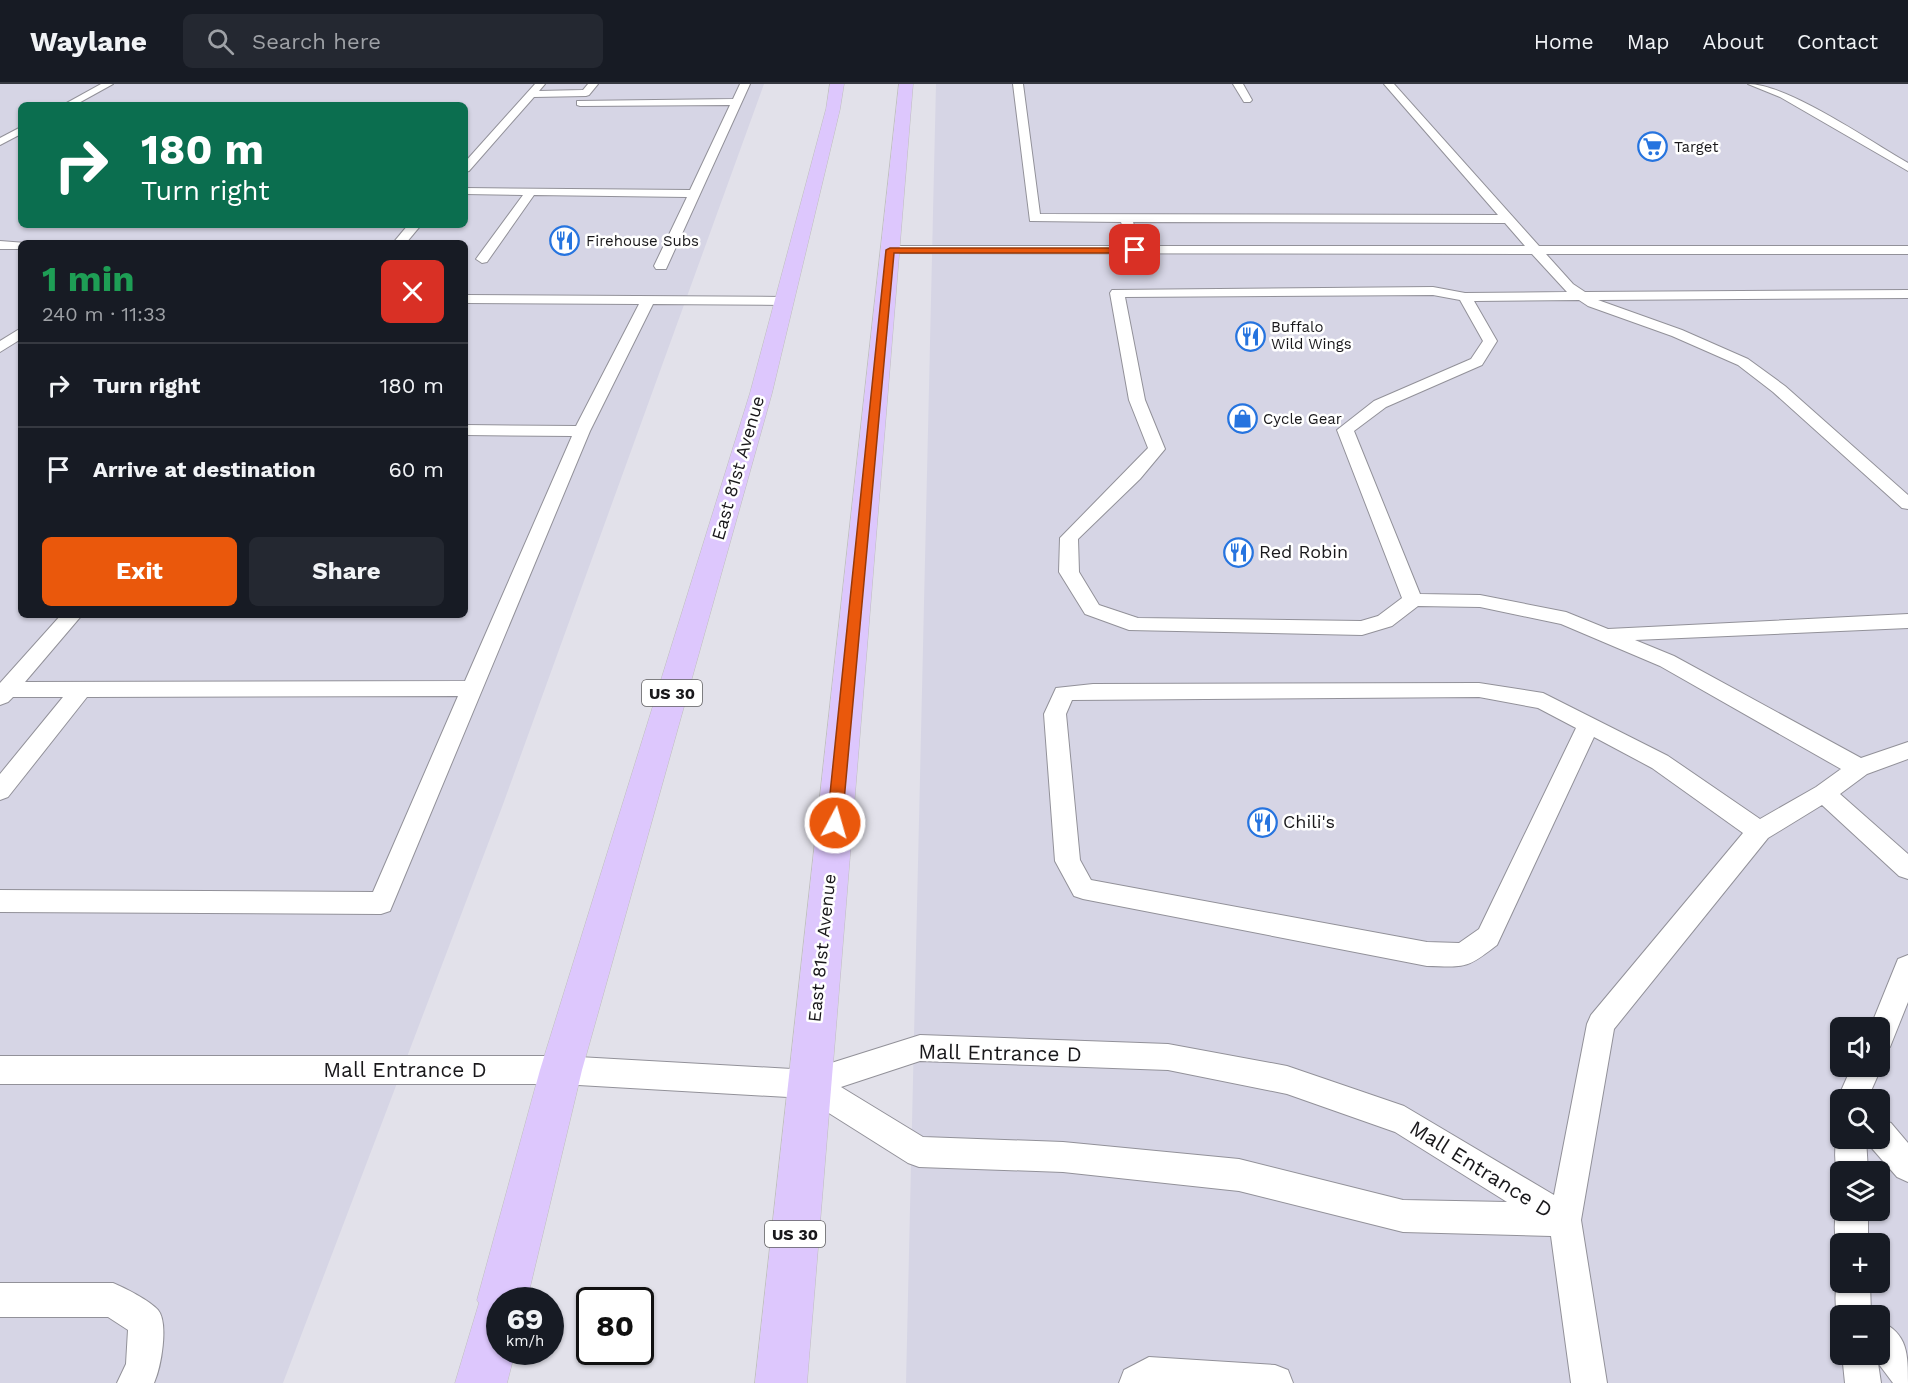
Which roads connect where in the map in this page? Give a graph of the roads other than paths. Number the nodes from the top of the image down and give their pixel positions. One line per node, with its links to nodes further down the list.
1 (108, 84): 14 (lane)
2 (540, 84): 12 (lane)
3 (593, 84): 11 (lane)
4 (745, 84): 15 (lane)
5 (837, 84): 40 (highway, East 81st Avenue / US 30)
6 (906, 84): 29 (highway, East 81st Avenue / US 30)
7 (1018, 84): 23 (lane)
8 (1238, 84): 13 (lane)
9 (1389, 84): 24 (lane)
10 (1753, 84): 19 (lane)
11 (586, 93): 12 (lane); 15 (lane)
12 (532, 94): 18 (lane)
13 (1247, 100)
14 (74, 102)
15 (736, 102): 22 (lane)
16 (18, 132): 17 (lane)
17 (0, 142)
18 (468, 166)
19 (1908, 168)
20 (468, 191): 21 (lane)
21 (531, 192): 22 (lane); 33 (lane)
22 (694, 194): 34 (lane)
23 (1126, 218): 24 (lane); 30 (lane)
24 (1509, 219): 31 (lane)
25 (412, 228): 26 (lane)
26 (402, 240)
27 (0, 245): 28 (lane)
28 (18, 245)
29 (890, 250): 30 (lane); 65 (highway, East 81st Avenue / US 30)
30 (1135, 250): 31 (lane)
31 (1537, 250): 32 (lane); 36 (lane)
32 (1908, 250)
33 (482, 259)
34 (661, 266)
35 (1908, 294): 36 (lane)
36 (1581, 295): 37 (lane); 45 (lane)
37 (1465, 297): 46 (lane); 46 (lane)
38 (468, 299): 39 (lane)
39 (648, 300): 40 (lane); 44 (lane)
40 (784, 301): 64 (highway, East 81st Avenue / US 30)
41 (18, 334): 42 (lane)
42 (0, 348)
43 (468, 430): 44 (lane)
44 (582, 431): 50 (lane)
45 (1908, 504)
46 (1413, 600): 49 (lane)
47 (69, 618): 52 (lane)
48 (1908, 621): 49 (lane)
49 (1605, 635): 55 (lane)
50 (473, 688): 51 (lane); 60 (lane)
51 (81, 690): 52 (lane); 56 (lane)
52 (3, 693)
53 (1588, 724): 53 (lane); 58 (lane)
54 (1908, 750): 55 (lane)
55 (1859, 768): 57 (lane)
56 (0, 790)
57 (1824, 793): 58 (lane); 59 (lane)
58 (1759, 831): 68 (lane)
59 (1908, 869)
60 (0, 901)
61 (1905, 985): 62 (lane)
62 (1890, 1017)
63 (0, 1070): 64 (lane, Mall Entrance D)
64 (561, 1070): 65 (lane, Mall Entrance D); 69 (highway, East 81st Avenue / US 30)
65 (809, 1084): 68 (lane, Mall Entrance D); 68 (lane, Mall Entrance D); 77 (highway, East 81st Avenue / US 30)
66 (1890, 1145): 67 (lane)
67 (1908, 1166)
68 (1565, 1220): 80 (lane)
69 (505, 1287)
70 (0, 1300): 75 (lane)
71 (1890, 1351): 74 (lane)
72 (487, 1365): 76 (highway)
73 (1861, 1365): 81 (lane)
74 (1908, 1374)
75 (135, 1383)
76 (482, 1383)
77 (781, 1383)
78 (1137, 1383): 79 (lane)
79 (1275, 1383)
80 (1589, 1383)
81 (1863, 1383)

